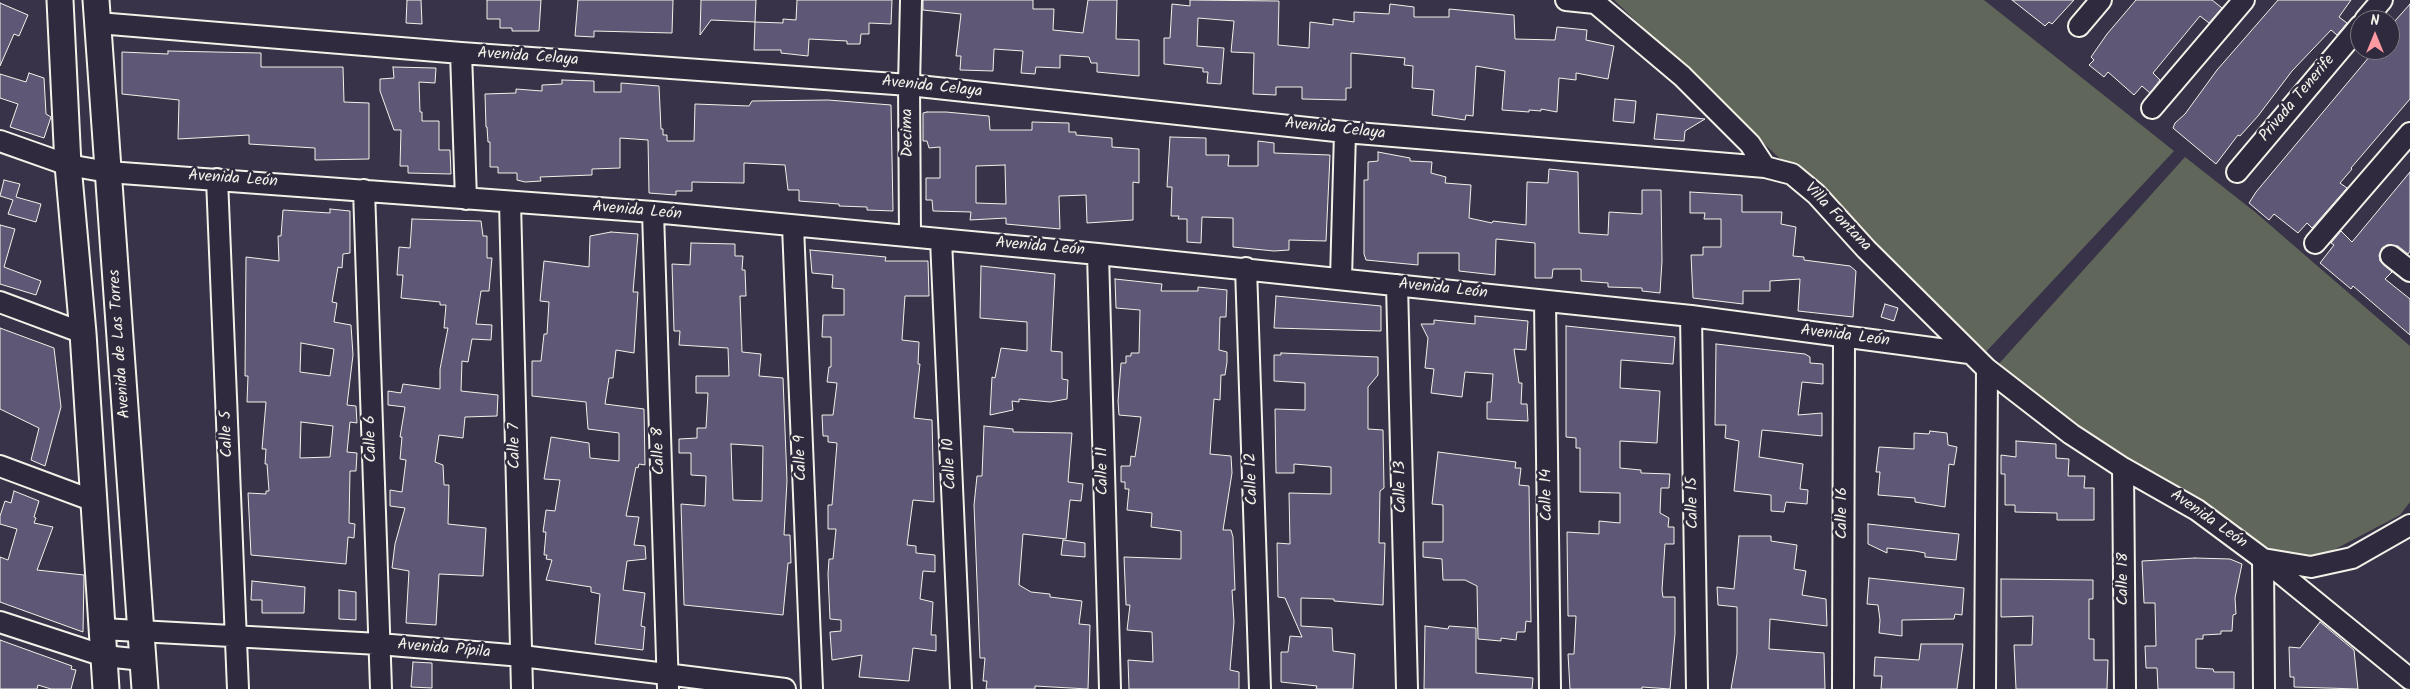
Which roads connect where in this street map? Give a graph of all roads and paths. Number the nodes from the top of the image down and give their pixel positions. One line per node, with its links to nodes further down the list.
1 (911, 0): 13 (street, Decima)
2 (1566, 0): 7 (street)
3 (2101, 0): 10 (street)
4 (2244, 0): 14 (street)
5 (2382, 0): 8 (street)
6 (58, 1): 18 (main road)
7 (1593, 1): 19 (street)
8 (2374, 10)
9 (97, 11): 12 (street, Avenida Celaya); 20 (main road, Avenida de Las Torres)
10 (2079, 26)
11 (2350, 38): 21 (street, Privada Tenerife)
12 (461, 53): 13 (street, Avenida Celaya); 24 (street)
13 (909, 85): 15 (street, Avenida Celaya); 28 (street, Decima)
14 (2152, 108)
15 (1345, 132): 19 (street, Avenida Celaya); 35 (street)
16 (2410, 133): 30 (street)
17 (0, 141): 18 (street, Avenida León)
18 (68, 164): 20 (street, Avenida León); 40 (main road)
19 (1765, 168): 42 (street, Villa Fontana)
20 (108, 172): 22 (street, Avenida León); 51 (main road, Avenida de Las Torres)
21 (2237, 172)
22 (217, 179): 23 (street, Avenida León); 52 (street, Calle 5)
23 (364, 190): 24 (street, Avenida León); 53 (street, Calle 6)
24 (466, 199): 25 (street, Avenida León)
25 (510, 202): 26 (street, Avenida León); 55 (street, Calle 7)
26 (653, 212): 27 (street, Avenida León); 58 (street, Calle 8)
27 (793, 226): 28 (street, Avenida León); 65 (street, Calle 9)
28 (910, 236): 29 (street, Avenida León)
29 (941, 240): 31 (street, Avenida León); 66 (street, Calle 10)
30 (2316, 243)
31 (1098, 254): 33 (street, Avenida León); 67 (street, Calle 11)
32 (2391, 256): 34 (street)
33 (1246, 268): 35 (street, Avenida León); 68 (street, Calle 12)
34 (2410, 271)
35 (1341, 279): 36 (street, Avenida León)
36 (1397, 285): 37 (street, Avenida León); 69 (street, Calle 13)
37 (1545, 301): 39 (street, Avenida León); 70 (street, Calle 14)
38 (0, 302): 40 (street)
39 (1691, 316): 41 (street, Avenida León); 71 (street, Calle 15)
40 (83, 333): 46 (main road)
41 (1844, 337): 42 (street, Avenida León); 72 (street, Calle 16)
42 (1969, 353): 43 (street, Villa Fontana)
43 (1987, 369): 45 (street, Avenida León); 73 (street)
44 (0, 466): 46 (street)
45 (2123, 468): 48 (street, Avenida León); 74 (street, Calle 18)
46 (94, 501): 50 (main road)
47 (2410, 525): 48 (street)
48 (2263, 559): 57 (street, Avenida León); 75 (street)
49 (0, 622): 54 (street)
50 (102, 629): 51 (street, Avenida Pípila); 54 (main road)
51 (141, 631): 52 (street, Avenida Pípila); 56 (main road, Avenida de Las Torres)
52 (236, 636): 53 (street, Avenida Pípila); 61 (street, Calle 5)
53 (379, 644): 55 (street, Avenida Pípila); 62 (street, Calle 6)
54 (104, 656): 56 (street); 59 (main road)
55 (522, 656): 58 (street, Avenida Pípila); 63 (street, Calle 7)
56 (143, 660): 60 (main road, Avenida de Las Torres)
57 (2404, 680)
58 (668, 682): 64 (street, Avenida Pípila)
59 (106, 689)
60 (145, 689)
61 (238, 689)
62 (381, 689)
63 (522, 689)
64 (785, 689)
65 (812, 689)
66 (961, 689)
67 (1110, 689)
68 (1260, 689)
69 (1407, 689)
70 (1550, 689)
71 (1697, 689)
72 (1843, 689)
73 (1985, 689)
74 (2125, 689)
75 (2264, 689)

